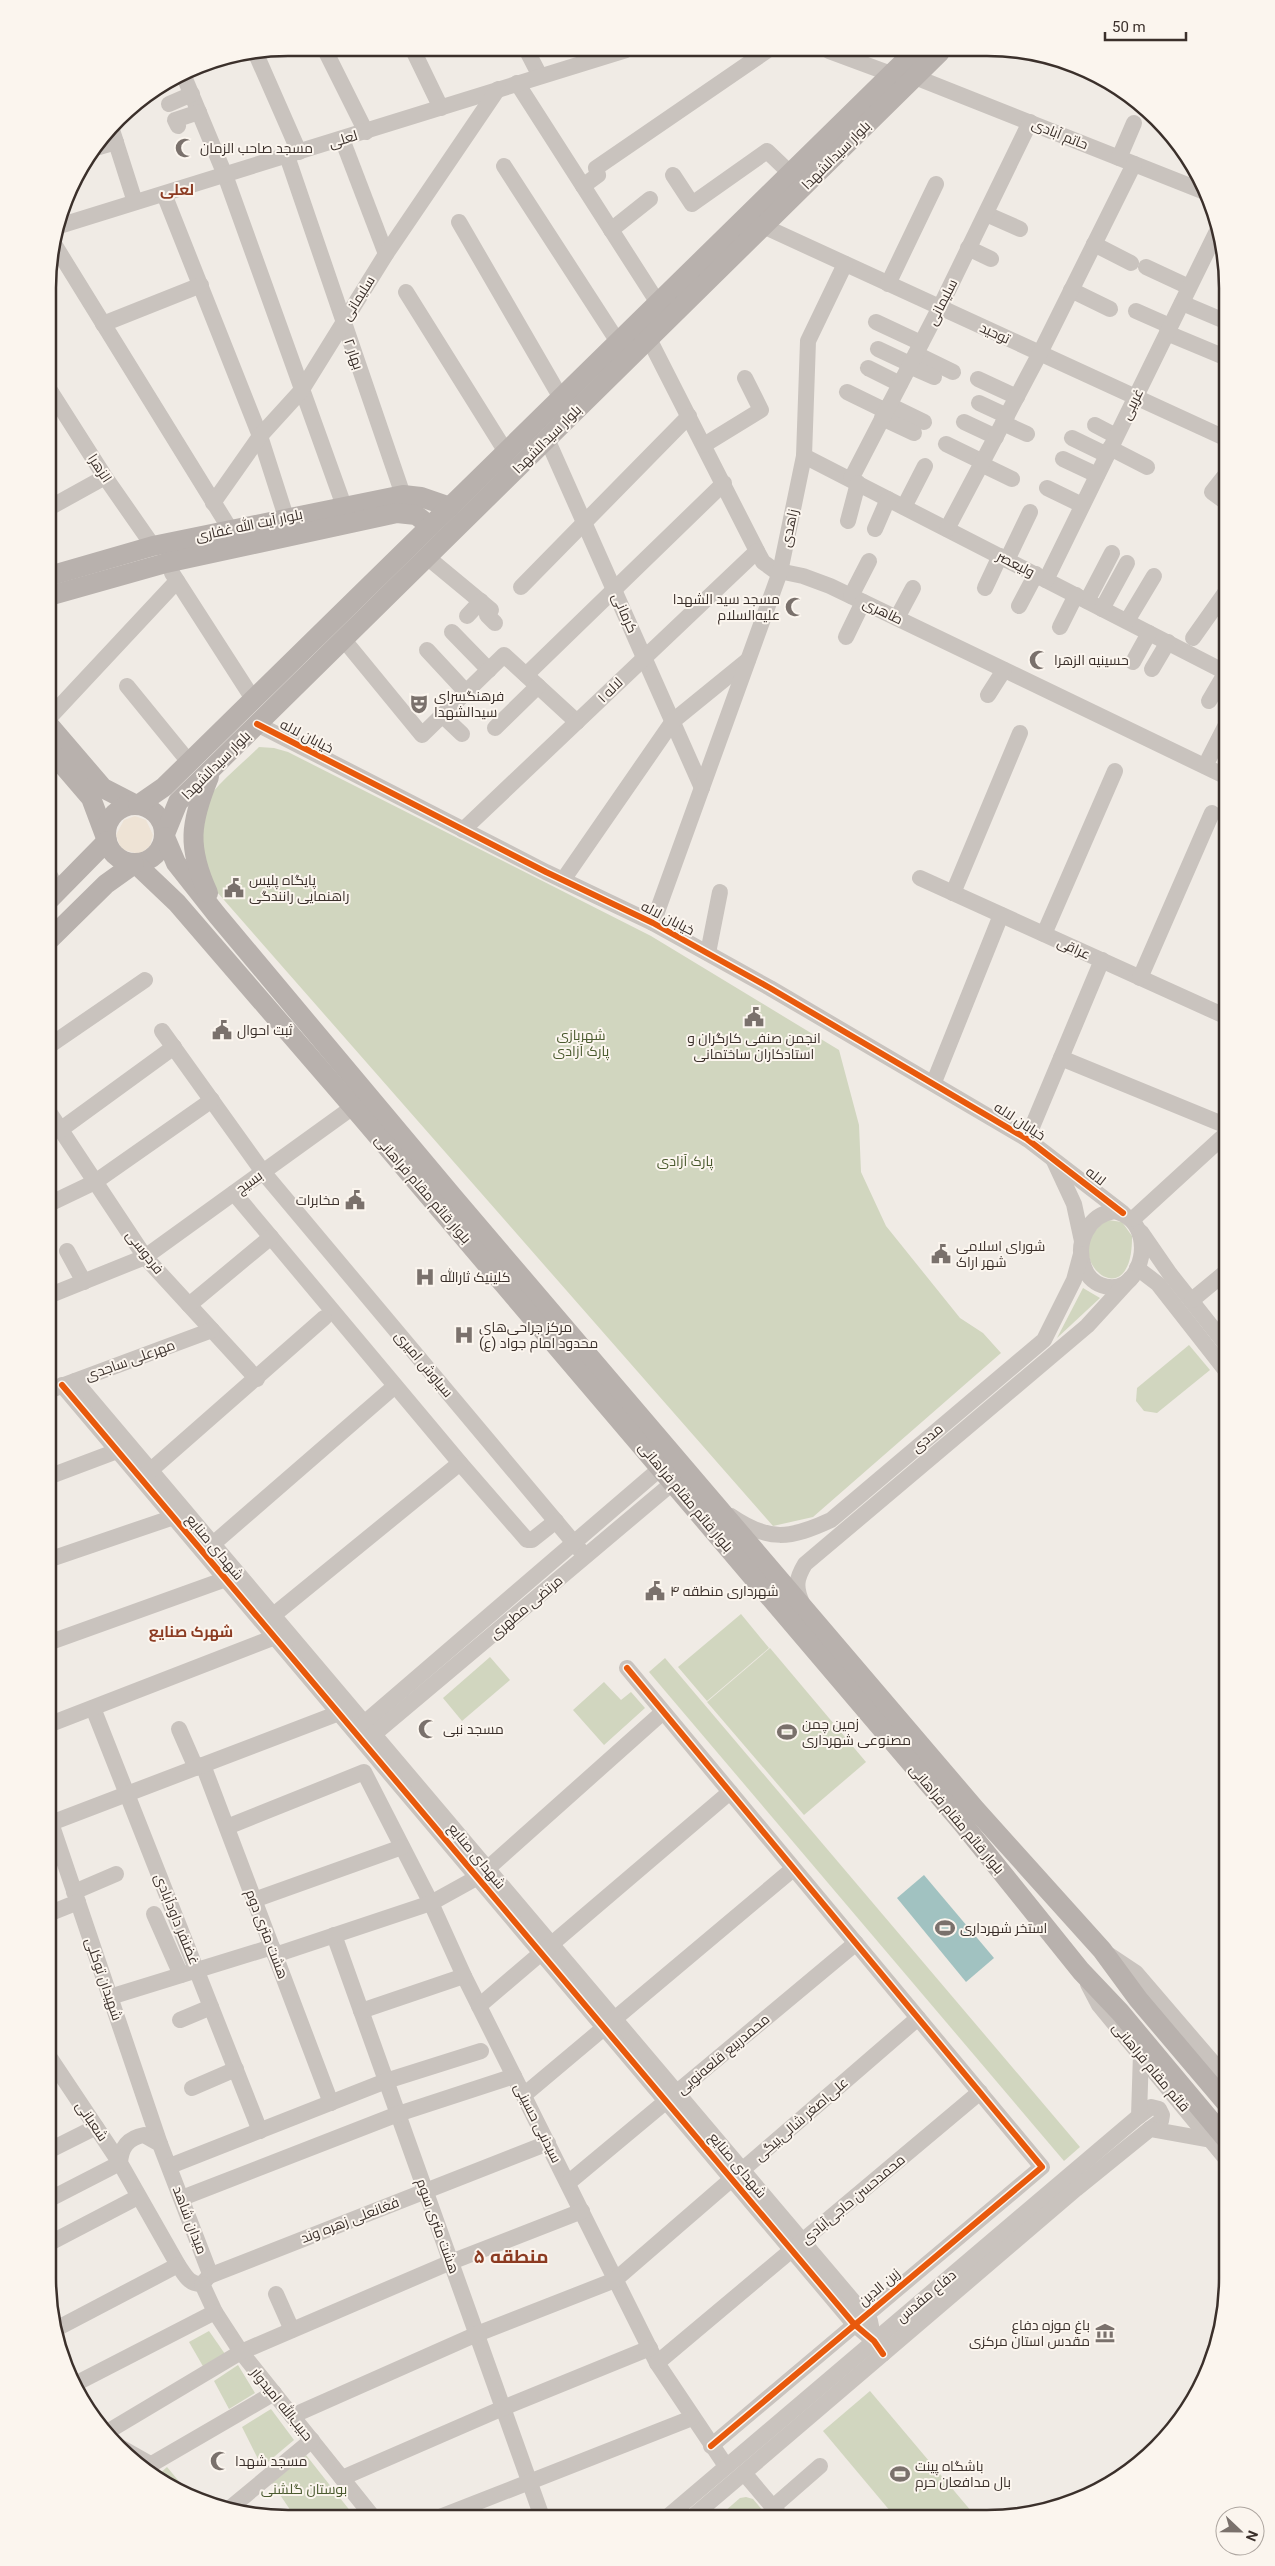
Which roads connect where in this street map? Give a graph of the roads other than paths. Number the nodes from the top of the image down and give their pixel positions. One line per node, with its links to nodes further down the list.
1 (328, 56): 23 (street)
2 (416, 56): 18 (street)
3 (530, 56): 11 (street)
4 (597, 56): 11 (street, لعلی)
5 (759, 56): 33 (street)
6 (842, 56): 10 (street)
7 (910, 56): 10 (main road, بلوار سیدالشهدا)
8 (936, 56): 12 (main road, بلوار سیدالشهدا)
9 (258, 58): 26 (street, بهار ۲)
10 (891, 74): 29 (main road, بلوار سیدالشهدا)
11 (540, 76): 14 (street, لعلی)
12 (915, 76): 20 (street, حاتم آبادی); 41 (main road, بلوار سیدالشهدا)
13 (186, 80): 16 (street)
14 (517, 83): 15 (street, لعلی); 33 (street)
15 (498, 89): 18 (street, لعلی); 48 (street, سلیمانی)
16 (192, 94): 17 (street); 19 (street)
17 (169, 104)
18 (440, 108): 23 (street, لعلی)
19 (199, 112): 22 (street); 30 (street)
20 (1030, 122): 27 (street, حاتم آبادی); 38 (street, سلیمانی)
21 (1134, 122): 27 (street)
22 (178, 126)
23 (366, 132): 25 (street, لعلی)
24 (114, 136): 37 (street)
25 (342, 139): 26 (street, لعلی); 48 (street)
26 (293, 154): 30 (street, لعلی); 62 (street, بهار ۲)
27 (1126, 161): 34 (street, حاتم آبادی); 45 (street)
28 (504, 166): 67 (street)
29 (790, 174): 31 (street); 56 (main road, بلوار سیدالشهدا)
30 (225, 175): 35 (street, لعلی); 78 (street)
31 (673, 175)
32 (936, 184): 51 (street)
33 (583, 186): 43 (street)
34 (1196, 188)
35 (164, 194): 37 (street, لعلی); 52 (street)
36 (650, 200): 43 (street)
37 (135, 202): 40 (street, لعلی)
38 (986, 214): 42 (street); 46 (street, سلیمانی)
39 (459, 222): 82 (street)
40 (66, 224)
41 (763, 226): 50 (street, توحید); 66 (main road, بلوار سیدالشهدا)
42 (1020, 229)
43 (611, 230): 56 (street)
44 (1213, 239): 53 (street, غریبی)
45 (1094, 244): 53 (street); 54 (street)
46 (968, 248): 49 (street); 58 (street, سلیمانی)
47 (59, 252): 64 (street)
48 (386, 254): 62 (street, سلیمانی)
49 (991, 259)
50 (845, 264): 51 (street, توحید); 100 (street, زاهدی)
51 (888, 284): 58 (street, توحید)
52 (200, 285): 64 (street); 93 (street)
53 (1189, 287): 57 (street, غریبی)
54 (1071, 290): 59 (street); 69 (street)
55 (406, 292): 99 (street)
56 (658, 303): 67 (main road, بلوار سیدالشهدا)
57 (1182, 303): 61 (street); 65 (street, غریبی)
58 (940, 308): 69 (street, توحید); 71 (street, سلیمانی)
59 (1110, 309)
60 (1136, 311): 65 (street)
61 (1219, 318)
62 (343, 321): 78 (street, سلیمانی); 113 (street, بهار ۲)
63 (876, 322): 71 (street)
64 (103, 324): 116 (street)
65 (1168, 329): 70 (street); 81 (street, غریبی)
66 (648, 339): 86 (street, طاهری); 95 (main road, بلوار سیدالشهدا)
67 (618, 342): 82 (main road, بلوار سیدالشهدا)
68 (878, 349): 71 (street)
69 (1040, 354): 80 (street); 81 (street, توحید)
70 (1219, 354)
71 (914, 357): 73 (street); 74 (street); 77 (street, سلیمانی)
72 (868, 368): 77 (street)
73 (953, 372)
74 (934, 377)
75 (745, 378): 97 (street)
76 (978, 379): 80 (street)
77 (900, 384): 85 (street, سلیمانی)
78 (301, 391): 93 (street, سلیمانی); 122 (street)
79 (847, 392): 85 (street)
80 (1017, 397): 88 (street)
81 (1135, 397): 92 (street, توحید); 98 (street, غریبی)
82 (561, 398): 99 (main road, بلوار سیدالشهدا)
83 (56, 402): 107 (street, الزهرا)
84 (979, 403): 88 (street)
85 (886, 411): 90 (street); 109 (street, سلیمانی)
86 (689, 416): 97 (street, طاهری); 125 (street)
87 (964, 422): 88 (street)
88 (1002, 425): 91 (street); 102 (street)
89 (1095, 425): 98 (street)
90 (919, 428)
91 (1027, 434)
92 (1219, 435)
93 (260, 436): 116 (street, سلیمانی); 123 (street)
94 (1072, 438): 98 (street)
95 (547, 439): 105 (main road, بلوار سیدالشهدا); 125 (street, کرمانی)
96 (946, 444): 102 (street)
97 (704, 445): 110 (street, طاهری)
98 (1111, 446): 104 (street); 106 (street, غریبی)
99 (506, 452): 105 (main road); 119 (main road, بلوار سیدالشهدا)
100 (804, 456): 109 (street, ولیعصر); 138 (street, زاهدی)
101 (1063, 459): 106 (street)
102 (982, 463): 108 (street); 128 (street)
103 (925, 466): 120 (street)
104 (1147, 467)
105 (517, 469): 133 (main road, بلوار سیدالشهدا)
106 (1097, 475): 118 (street, غریبی)
107 (105, 477): 117 (street); 130 (street, الزهرا)
108 (1012, 479)
109 (854, 481): 115 (street, ولیعصر); 124 (street, سلیمانی)
110 (724, 483): 131 (street, طاهری); 146 (street)
111 (1219, 483): 114 (street)
112 (1047, 488): 118 (street)
113 (403, 495): 119 (main road, بلوار آیت الله غفاری); 122 (main road, بلوار آیت الله غفاری)
114 (1219, 497)
115 (888, 499): 120 (street, ولیعصر); 129 (street)
116 (213, 503): 127 (street)
117 (56, 504)
118 (1082, 505): 141 (street, غریبی)
119 (450, 507): 126 (main road, بلوار سیدالشهدا)
120 (904, 507): 128 (street, ولیعصر)
121 (1030, 512): 134 (street)
122 (346, 514): 123 (main road, بلوار آیت الله غفاری); 126 (main road, بلوار آیت الله غفاری); 136 (main road, بلوار آیت الله غفاری)
123 (286, 517): 127 (main road, بلوار آیت الله غفاری)
124 (848, 521)
125 (585, 523): 143 (street); 146 (street, کرمانی)
126 (430, 526): 178 (main road, بلوار سیدالشهدا)
127 (230, 529): 130 (main road, بلوار آیت الله غفاری)
128 (947, 529): 134 (street, ولیعصر)
129 (876, 530)
130 (153, 546): 139 (main road, بلوار آیت الله غفاری)
131 (757, 551): 138 (street, طاهری); 166 (street, لاله ۱)
132 (1112, 553): 148 (street)
133 (427, 557): 150 (street); 163 (main road, بلوار سیدالشهدا)
134 (1003, 558): 141 (street, ولیعصر); 145 (street)
135 (869, 561): 149 (street)
136 (166, 563): 142 (street); 147 (main road, بلوار آیت الله غفاری)
137 (1127, 563): 153 (street)
138 (780, 572): 149 (street, طاهری); 167 (street, زاهدی)
139 (56, 574)
140 (1154, 576): 156 (street)
141 (1041, 577): 148 (street, ولیعصر); 152 (street, غریبی)
142 (177, 581): 178 (street); 180 (street)
143 (521, 587)
144 (913, 588): 155 (street)
145 (985, 588)
146 (615, 590): 166 (street, کرمانی); 173 (street)
147 (56, 594)
148 (1082, 598): 153 (street, ولیعصر); 158 (street)
149 (857, 599): 155 (street, طاهری); 161 (street)
150 (481, 601): 154 (street); 157 (street)
151 (1219, 601): 162 (street)
152 (1019, 606)
153 (1102, 609): 156 (street, ولیعصر)
154 (467, 616)
155 (897, 618): 172 (street, طاهری)
156 (1127, 621): 160 (street, ولیعصر)
157 (495, 623)
158 (1060, 627)
159 (452, 632): 171 (street)
160 (1149, 633): 164 (street, ولیعصر); 168 (street)
161 (846, 637)
162 (1193, 638)
163 (344, 640): 181 (street); 184 (main road, بلوار سیدالشهدا)
164 (1168, 642): 169 (street); 170 (street, ولیعصر)
165 (427, 650): 176 (street)
166 (644, 657): 182 (street, کرمانی); 183 (street, لاله ۱)
167 (749, 659): 182 (street); 197 (street, زاهدی)
168 (1133, 662)
169 (1152, 669)
170 (1219, 669)
171 (489, 670): 173 (street); 176 (street)
172 (1004, 670): 177 (street); 192 (street, طاهری)
173 (532, 680): 183 (street); 185 (street)
174 (1219, 685): 179 (street)
175 (127, 686): 191 (street)
176 (466, 692): 181 (street)
177 (988, 695)
178 (253, 699): 191 (main road, بلوار سیدالشهدا)
179 (1209, 701)
180 (56, 711)
181 (442, 715): 188 (street)
182 (673, 721): 197 (street, کرمانی); 207 (street)
183 (577, 722): 201 (street, لاله ۱)
184 (258, 724): 193 (main road, بلوار سیدالشهدا); 201 (street, خیابان لاله)
185 (496, 728)
186 (56, 733): 199 (main road)
187 (1020, 733): 211 (street)
188 (462, 734)
189 (1219, 739): 192 (street)
190 (56, 757): 203 (main road)
191 (189, 762): 196 (main road, بلوار سیدالشهدا)
192 (1205, 766): 195 (street, طاهری)
193 (212, 769): 198 (main road, بلوار سیدالشهدا); 212 (main road)
194 (1115, 771): 216 (street)
195 (1219, 773)
196 (164, 786): 198 (main road); 199 (main road, بلوار سیدالشهدا)
197 (702, 788): 214 (street, زاهدی)
198 (178, 802): 202 (main road, بلوار سیدالشهدا)
199 (137, 805): 202 (main road); 203 (main road)
200 (1212, 813): 219 (street)
201 (464, 830): 207 (street, خیابان لاله)
202 (165, 835): 205 (main road); 212 (main road, بلوار قائم مقام فراهانی)
203 (107, 839): 204 (main road); 205 (main road)
204 (86, 864): 208 (main road); 209 (main road)
205 (135, 864): 208 (main road); 228 (main road, بلوار قائم مقام فراهانی)
206 (920, 878): 211 (street, عراقی)
207 (563, 880): 214 (street, خیابان لاله)
208 (106, 884): 215 (main road)
209 (56, 885)
210 (720, 892): 217 (street)
211 (953, 893): 213 (street, عراقی)
212 (217, 915): 260 (main road, بلوار قائم مقام فراهانی)
213 (1001, 915): 216 (street, عراقی); 226 (street)
214 (653, 923): 217 (street, خیابان لاله)
215 (56, 933)
216 (1044, 934): 218 (street, عراقی)
217 (708, 953): 226 (street, خیابان لاله)
218 (1102, 960): 219 (street, عراقی); 225 (street)
219 (1140, 978): 221 (street, عراقی)
220 (145, 980): 223 (street)
221 (1219, 1013)
222 (162, 1031): 224 (street, سیاوش امیری)
223 (56, 1041)
224 (174, 1047): 227 (street, سیاوش امیری); 231 (street)
225 (1061, 1058): 230 (street); 232 (street)
226 (934, 1082): 232 (street, خیابان لاله)
227 (212, 1100): 235 (street, سیاوش امیری); 236 (street)
228 (353, 1107): 235 (street, بسیج); 260 (main road, بلوار قائم مقام فراهانی)
229 (56, 1123): 231 (street, فردوسی)
230 (1219, 1123)
231 (60, 1130): 236 (street, فردوسی)
232 (1027, 1139): 234 (street, خیابان لاله)
233 (1219, 1140): 239 (street)
234 (1054, 1159): 239 (street, لاله); 241 (street, لاله)
235 (263, 1172): 237 (street, بسیج); 265 (street, سیاوش امیری)
236 (95, 1182): 238 (street); 243 (street, فردوسی)
237 (234, 1193): 240 (street); 243 (street, بسیج)
238 (56, 1201)
239 (1131, 1220): 241 (street); 244 (street); 248 (street, لاله)
240 (271, 1237): 249 (street); 256 (street)
241 (1082, 1248): 244 (street); 266 (street, مددی)
242 (68, 1251): 246 (street)
243 (145, 1257): 246 (street, بسیج); 249 (street, فردوسی)
244 (1134, 1273): 253 (street); 268 (street, مددی)
245 (1219, 1278): 248 (street)
246 (84, 1282): 247 (street, بسیج)
247 (56, 1293)
248 (1192, 1300): 252 (street, لاله)
249 (189, 1305): 251 (street, فردوسی)
250 (324, 1318): 254 (street)
251 (212, 1330): 254 (street, فردوسی); 255 (street, مهرعلی ساجدی)
252 (1219, 1335)
253 (1219, 1362)
254 (257, 1379): 262 (street)
255 (62, 1385): 257 (street, شهدای صنایع)
256 (395, 1386): 259 (street); 269 (street)
257 (88, 1406): 258 (street, شهدای صنایع); 262 (street, شهدای صنایع)
258 (118, 1451): 261 (street); 262 (street, شهدای صنایع)
259 (460, 1463): 265 (street); 274 (street)
260 (674, 1469): 263 (main road, بلوار قائم مقام فراهانی); 267 (street, مرتضی مطهری); 270 (street, مرتضی مطهری); 307 (main road, بلوار قائم مقام فراهانی)
261 (56, 1473)
262 (146, 1475): 264 (street, شهدای صنایع); 269 (street, شهدای صنایع)
263 (720, 1509): 266 (street, مددی); 273 (main road, بلوار قائم مقام فراهانی)
264 (174, 1517): 269 (street, شهدای صنایع); 271 (street)
265 (556, 1521): 267 (street, سیاوش امیری)
266 (806, 1532): 268 (street)
267 (574, 1543): 270 (street, سیاوش امیری); 283 (street, مرتضی مطهری)
268 (828, 1545): 273 (street, مددی)
269 (208, 1548): 272 (street, شهدای صنایع); 274 (street, شهدای صنایع)
270 (585, 1556): 283 (street, مرتضی مطهری)
271 (56, 1557)
272 (226, 1579): 274 (street, شهدای صنایع); 276 (street)
273 (804, 1608): 304 (main road, بلوار قائم مقام فراهانی)
274 (268, 1619): 275 (street, شهدای صنایع); 283 (street, شهدای صنایع)
275 (275, 1637): 278 (street); 280 (street, شهدای صنایع)
276 (56, 1640)
277 (627, 1668): 279 (street)
278 (93, 1708): 281 (street); 287 (street, غضنفر داودآبادی)
279 (663, 1712): 286 (street); 294 (street)
280 (339, 1713): 283 (street, شهدای صنایع); 284 (street)
281 (56, 1722)
282 (179, 1729): 284 (street, هشت متری دوم)
283 (364, 1733): 285 (street, شهدای صنایع); 294 (street, شهدای صنایع)
284 (199, 1766): 287 (street); 290 (street, هشت متری دوم)
285 (399, 1783): 288 (street); 294 (street, شهدای صنایع)
286 (730, 1792): 293 (street); 303 (street)
287 (127, 1794): 289 (street); 306 (street, غضنفر داودآبادی)
288 (376, 1795): 290 (street, سیدنبی حسینی); 292 (street, سیدنبی حسینی)
289 (56, 1822)
290 (226, 1827): 297 (street, هشت متری دوم)
291 (56, 1841): 296 (street, شهیدان توکلی)
292 (402, 1847): 297 (street); 298 (street, سیدنبی حسینی)
293 (793, 1868): 302 (street); 316 (street)
294 (483, 1873): 298 (street); 303 (street, شهدای صنایع)
295 (116, 1874): 296 (street)
296 (76, 1897): 299 (street); 310 (street, شهیدان توکلی)
297 (254, 1900): 305 (street, هشت متری دوم)
298 (431, 1903): 301 (street); 309 (street, سیدنبی حسینی)
299 (56, 1909)
300 (154, 1914): 308 (street)
301 (334, 1936): 305 (street); 313 (street, هشت متری سوم)
302 (856, 1943): 314 (street); 328 (street, محمدربیع قلعه‌نویی)
303 (546, 1948): 311 (street); 316 (street, شهدای صنایع)
304 (1102, 1950): 321 (street); 327 (main road, بلوار قائم مقام فراهانی)
305 (273, 1951): 306 (street); 329 (street, هشت متری دوم)
306 (197, 1970): 308 (street); 312 (street, غضنفر داودآبادی)
307 (1081, 1971): 318 (street, قائم مقام فراهانی); 335 (main road, بلوار قائم مقام فراهانی)
308 (181, 1975): 310 (street)
309 (464, 1976): 311 (street, سیدنبی حسینی); 313 (street)
310 (110, 1997): 337 (street, شهیدان توکلی)
311 (479, 2006): 322 (street, سیدنبی حسینی)
312 (212, 2007): 315 (street); 320 (street, غضنفر داودآبادی)
313 (361, 2011): 323 (street, هشت متری سوم)
314 (918, 2018): 325 (street); 341 (street, علی‌اصغر شالی‌بیگی)
315 (180, 2020)
316 (609, 2023): 326 (street); 328 (street, شهدای صنایع)
317 (481, 2051): 323 (street)
318 (1141, 2053): 331 (street); 335 (street, قائم مقام فراهانی)
319 (56, 2068): 332 (street, شعبانی)
320 (236, 2069): 324 (street); 334 (street, غضنفر داودآبادی)
321 (1219, 2070)
322 (514, 2076): 326 (street, سیدنبی حسینی); 330 (street)
323 (386, 2081): 329 (street); 330 (street, هشت متری سوم)
324 (192, 2088)
325 (980, 2092): 349 (street, محمدحسن حاجی‌آبادی); 356 (street, زین الدین)
326 (524, 2095): 336 (street, سیدنبی حسینی)
327 (1219, 2095)
328 (672, 2096): 341 (street, شهدای صنایع); 342 (street, محمدربیع قلعه‌نویی)
329 (330, 2103): 334 (street)
330 (398, 2114): 343 (street, هشت متری سوم); 346 (street)
331 (1139, 2116): 333 (street); 360 (street, دفاع مقدس)
332 (96, 2127): 338 (street); 339 (street, شعبانی)
333 (1150, 2129): 335 (street); 360 (street, دفاع مقدس)
334 (260, 2131): 340 (street)
335 (1219, 2140)
336 (548, 2143): 342 (street, سیدنبی حسینی); 343 (street, فغانعلی زهره وند)
337 (160, 2144): 339 (street); 340 (street, میدان شاهد)
338 (56, 2147)
339 (120, 2163): 344 (street); 345 (street, میدان شاهد)
340 (170, 2166): 346 (street, میدان شاهد)
341 (737, 2174): 349 (street, شهدای صنایع); 353 (street, علی‌اصغر شالی‌بیگی)
342 (568, 2183): 347 (street, سیدنبی حسینی)
343 (426, 2191): 350 (street, هشت متری سوم); 352 (street, فغانعلی زهره وند)
344 (56, 2196)
345 (138, 2197): 348 (street); 351 (street, میدان شاهد)
346 (182, 2198): 352 (street, میدان شاهد)
347 (582, 2211): 350 (street); 353 (street, سیدنبی حسینی)
348 (56, 2240)
349 (797, 2245): 356 (street, شهدای صنایع); 362 (street, محمدحسن حاجی‌آبادی)
350 (451, 2262): 358 (street); 359 (street, هشت متری سوم)
351 (178, 2265): 352 (street, میدان شاهد); 357 (street)
352 (205, 2280): 355 (street, حبیب‌الله امیدوار)
353 (615, 2280): 359 (street, علی‌اصغر شالی‌بیگی); 362 (street, سیدنبی حسینی)
354 (276, 2294): 358 (street)
355 (215, 2312): 361 (street, حبیب‌الله امیدوار); 363 (street)
356 (859, 2320): 360 (street, شهدای صنایع); 370 (street, زین الدین)
357 (62, 2326)
358 (292, 2330): 361 (street)
359 (477, 2334): 365 (street, هشت متری سوم); 366 (street, علی‌اصغر شالی‌بیگی)
360 (878, 2347): 372 (street, دفاع مقدس); 374 (street, دفاع مقدس)
361 (241, 2352): 364 (street, حبیب‌الله امیدوار); 368 (street)
362 (654, 2356): 365 (street, محمدحسن حاجی‌آبادی); 367 (street, سیدنبی حسینی)
363 (81, 2381)
364 (274, 2393): 366 (street, حبیب‌الله امیدوار); 371 (street)
365 (503, 2408): 375 (street, محمدحسن حاجی‌آبادی); 376 (street, هشت متری سوم)
366 (292, 2416): 369 (street, حبیب‌الله امیدوار)
367 (692, 2418): 370 (street, سیدنبی حسینی); 376 (street)
368 (112, 2428)
369 (312, 2440): 375 (street, حبیب‌الله امیدوار); 377 (street)
370 (711, 2446): 372 (street, سیدنبی حسینی)
371 (151, 2464)
372 (726, 2466): 381 (street, دفاع مقدس)
373 (820, 2466): 384 (street)
374 (744, 2473): 382 (street, دفاع مقدس); 383 (street)
375 (342, 2478): 378 (street, حبیب‌الله امیدوار)
376 (530, 2482): 379 (street); 380 (street, هشت متری سوم)
377 (236, 2503)
378 (367, 2510)
379 (458, 2510)
380 (540, 2510)
381 (675, 2510)
382 (700, 2510)
383 (775, 2510)
384 (779, 2510)

